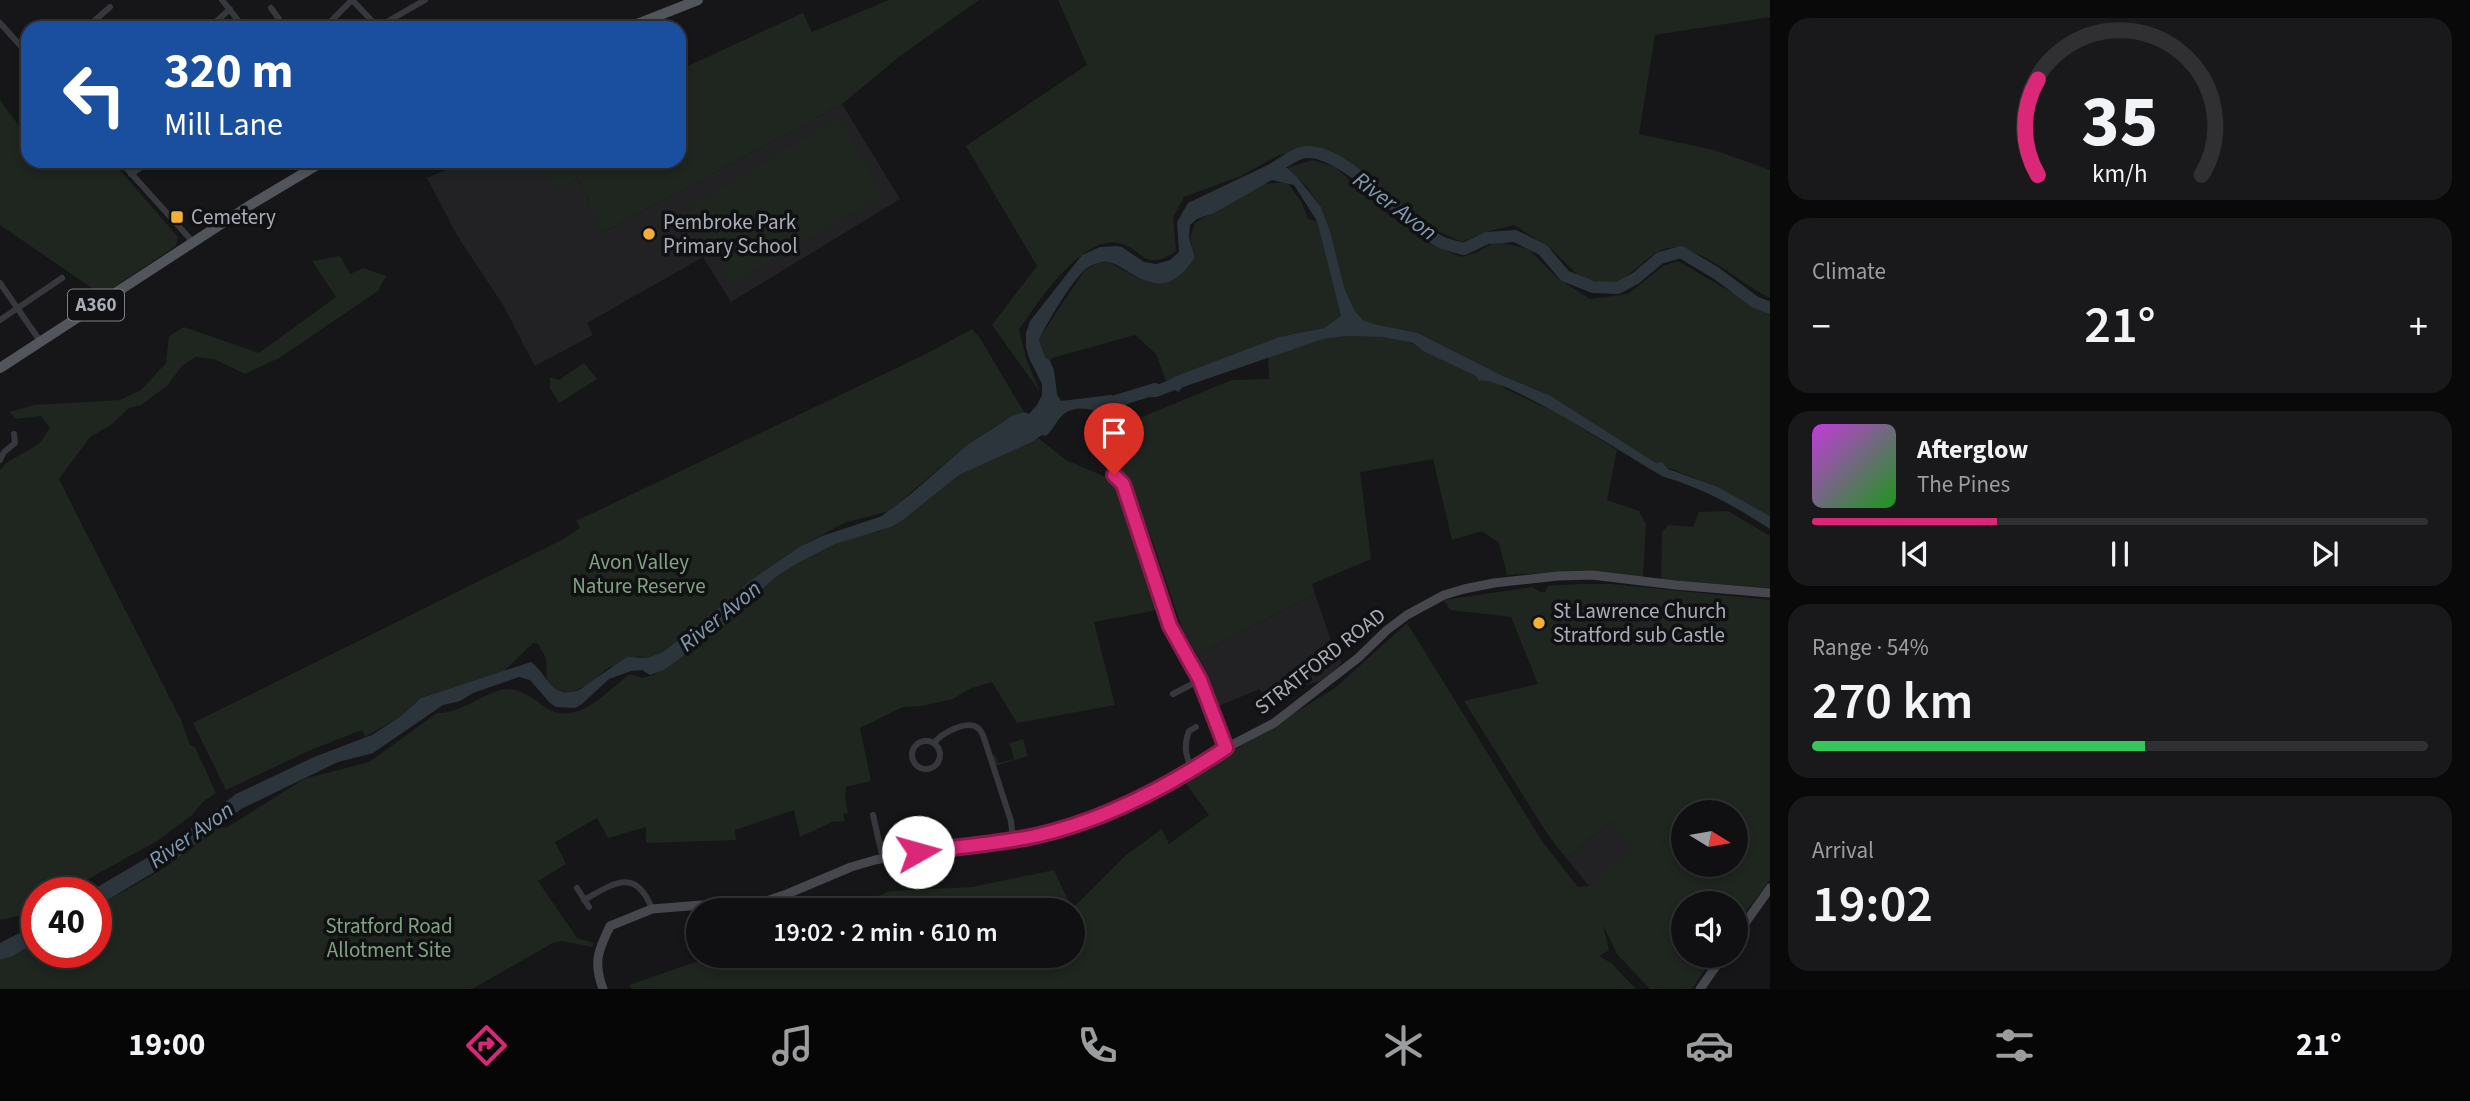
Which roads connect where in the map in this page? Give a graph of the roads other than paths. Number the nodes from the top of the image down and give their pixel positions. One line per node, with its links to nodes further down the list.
1 (222, 0): 7 (street)
2 (352, 0): 12 (street); 13 (street)
3 (425, 0): 14 (street)
4 (698, 0): 15 (main road)
5 (110, 6): 8 (street)
6 (271, 8): 11 (street)
7 (230, 9): 9 (street); 10 (street)
8 (94, 21)
9 (217, 21)
10 (239, 21)
11 (277, 21)
12 (331, 21)
13 (372, 21)
14 (390, 21)
15 (645, 21)
16 (0, 23): 17 (street)
17 (21, 46)
18 (126, 168): 21 (street)
19 (140, 168): 21 (street)
20 (313, 168): 22 (main road, A360)
21 (131, 174): 22 (street)
22 (193, 242): 27 (main road, A360)
23 (62, 278): 25 (street)
24 (0, 283): 25 (street)
25 (17, 308): 26 (street); 27 (street)
26 (0, 320)
27 (40, 341): 28 (main road, A360)
28 (0, 368)
29 (14, 434): 30 (street)
30 (0, 460)
31 (1114, 475): 33 (street)
32 (1770, 593): 37 (street, STRATFORD ROAD)
33 (1200, 680): 34 (street); 37 (street)
34 (1173, 694)
35 (1196, 727): 38 (street)
36 (934, 743): 36 (street); 40 (street)
37 (1226, 748): 38 (street, STRATFORD ROAD)
38 (1192, 771): 40 (street, STRATFORD ROAD)
39 (873, 815): 41 (street)
40 (1013, 840): 41 (street, STRATFORD ROAD)
41 (883, 859): 46 (street, STRATFORD ROAD)
42 (577, 888): 44 (street)
43 (1770, 888): 47 (street)
44 (584, 900): 45 (street); 46 (street)
45 (589, 907)
46 (652, 909): 49 (street, STRATFORD ROAD)
47 (1748, 919)
48 (1715, 968): 50 (street)
49 (603, 989)
50 (1700, 989)

